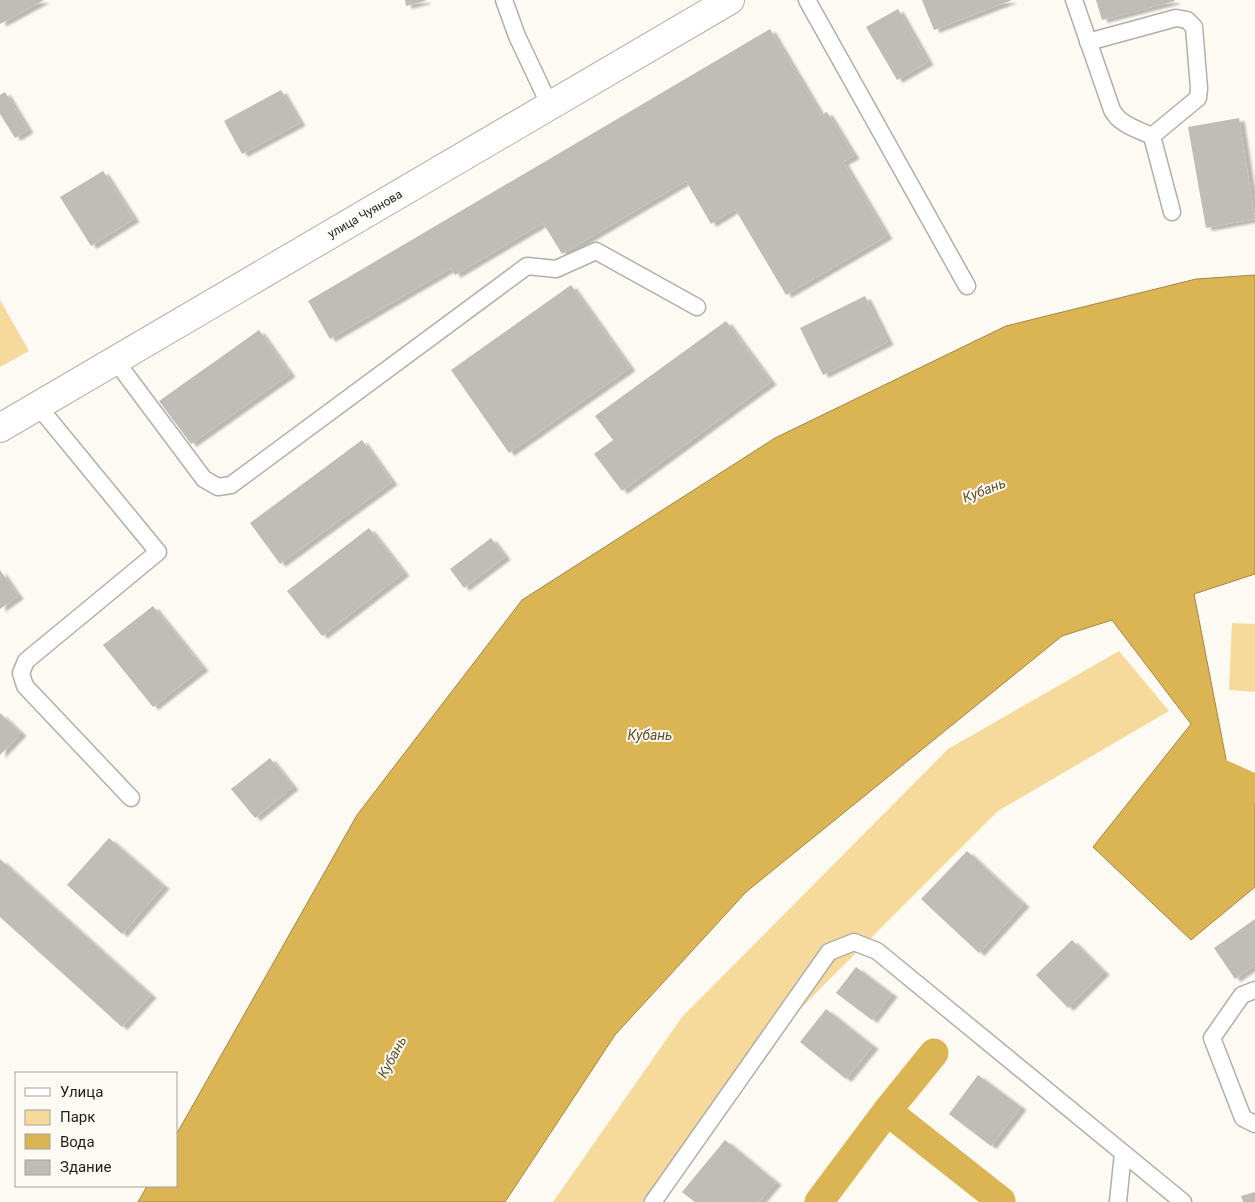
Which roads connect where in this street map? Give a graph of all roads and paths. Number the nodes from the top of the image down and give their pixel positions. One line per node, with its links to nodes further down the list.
1 (504, 0): 6 (lane)
2 (730, 0): 6 (street, улица Чуянова)
3 (807, 0): 9 (lane)
4 (1074, 0): 5 (lane)
5 (1088, 42): 7 (lane); 7 (lane)
6 (550, 106): 11 (street, улица Чуянова)
7 (1152, 136): 8 (lane)
8 (1172, 212)
9 (967, 286)
10 (697, 307): 11 (lane)
11 (115, 360): 12 (street, улица Чуянова)
12 (38, 406): 13 (street, улица Чуянова); 14 (lane)
13 (0, 428)
14 (130, 798)
15 (1255, 990): 16 (lane)
16 (1255, 1124)
17 (1123, 1152): 18 (lane); 19 (lane); 20 (lane)
18 (653, 1202)
19 (1118, 1202)
20 (1183, 1202)

